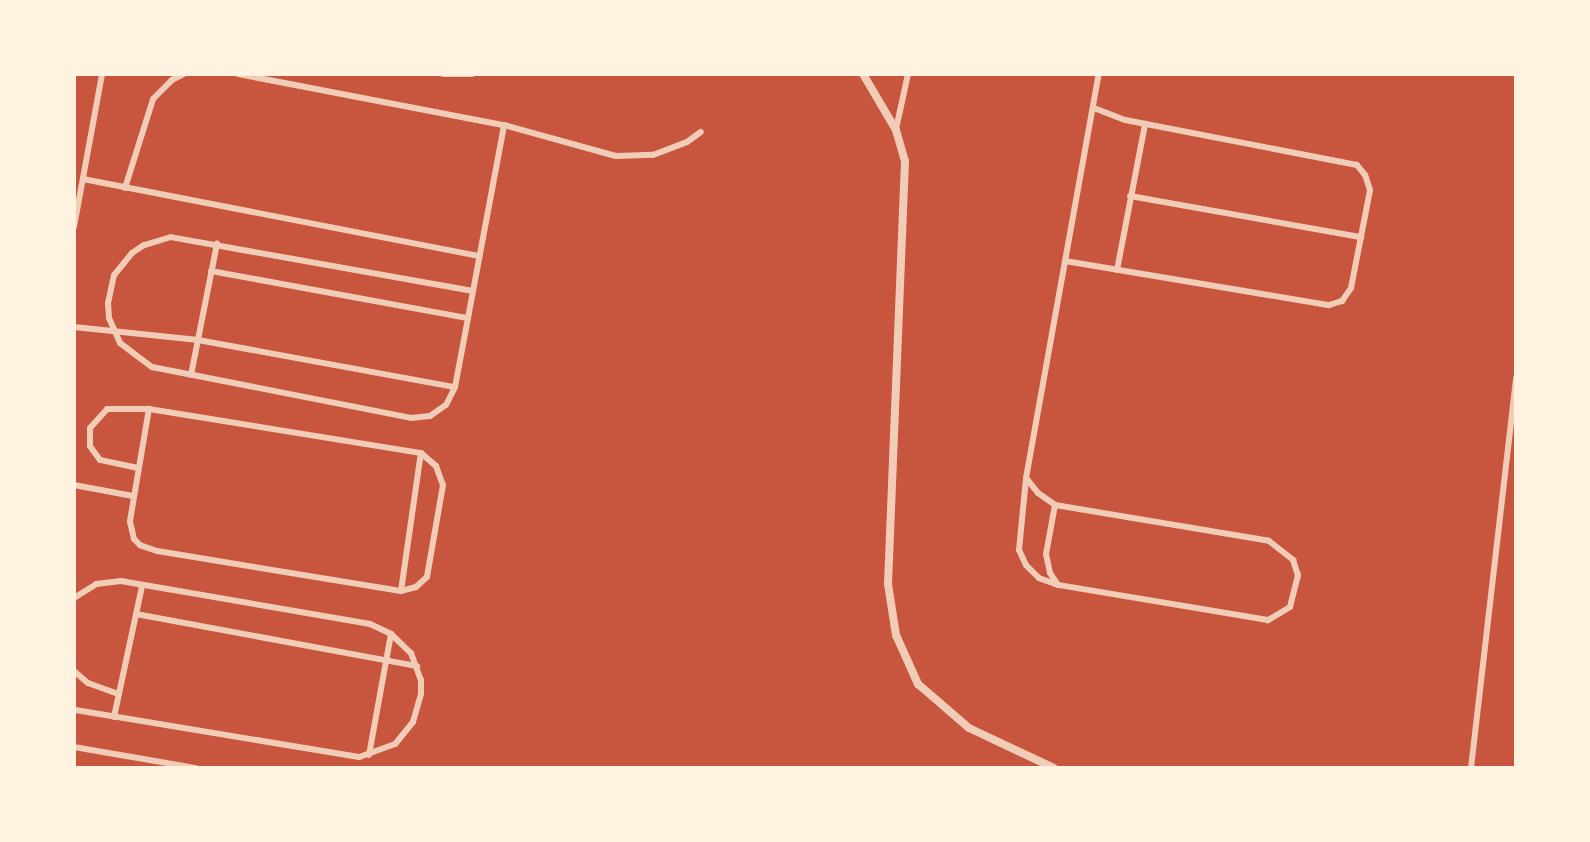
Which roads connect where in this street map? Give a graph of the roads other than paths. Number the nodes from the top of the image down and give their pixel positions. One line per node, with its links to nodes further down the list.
1 (102, 74): 14 (lane)
2 (184, 74): 15 (lane)
3 (238, 74): 11 (lane)
4 (443, 74): 5 (lane)
5 (472, 74)
6 (863, 74): 12 (street)
7 (908, 74): 12 (lane)
8 (1099, 74): 9 (lane)
9 (1093, 108): 10 (lane); 21 (lane)
10 (1145, 124): 16 (lane); 18 (lane)
11 (504, 125): 13 (lane); 20 (lane)
12 (896, 130): 54 (street)
13 (701, 132)
14 (83, 179): 15 (lane); 17 (lane)
15 (125, 188): 20 (lane)
16 (1130, 196): 18 (lane); 22 (lane)
17 (74, 227)
18 (1361, 237): 22 (lane)
19 (217, 244): 23 (lane); 24 (lane); 27 (lane)
20 (480, 256): 24 (lane)
21 (1065, 261): 22 (lane); 35 (lane)
22 (1117, 270)
23 (211, 271): 25 (lane); 28 (lane)
24 (473, 291): 25 (lane)
25 (468, 318): 31 (lane)
26 (74, 327): 27 (lane)
27 (114, 331): 28 (lane); 29 (lane)
28 (198, 340): 29 (lane); 31 (lane)
29 (191, 375): 31 (lane)
30 (1516, 377): 55 (lane)
31 (455, 387)
32 (149, 409): 33 (lane); 34 (lane); 34 (lane)
33 (421, 453): 41 (lane); 41 (lane)
34 (138, 468): 37 (lane)
35 (1026, 478): 38 (lane); 39 (lane)
36 (74, 485): 37 (lane)
37 (133, 496): 41 (lane)
38 (1055, 505): 39 (lane); 39 (lane)
39 (1058, 585)
40 (142, 586): 42 (lane); 43 (lane); 44 (lane)
41 (401, 591)
42 (74, 598)
43 (136, 614): 45 (lane); 48 (lane)
44 (391, 634): 45 (lane); 46 (lane)
45 (386, 660): 46 (lane); 52 (lane)
46 (417, 666): 52 (lane)
47 (74, 671): 48 (lane)
48 (119, 694): 50 (lane)
49 (74, 710): 50 (lane)
50 (114, 717): 52 (lane)
51 (74, 747): 53 (lane)
52 (369, 755)
53 (196, 768)
54 (1054, 768)
55 (1471, 768)

